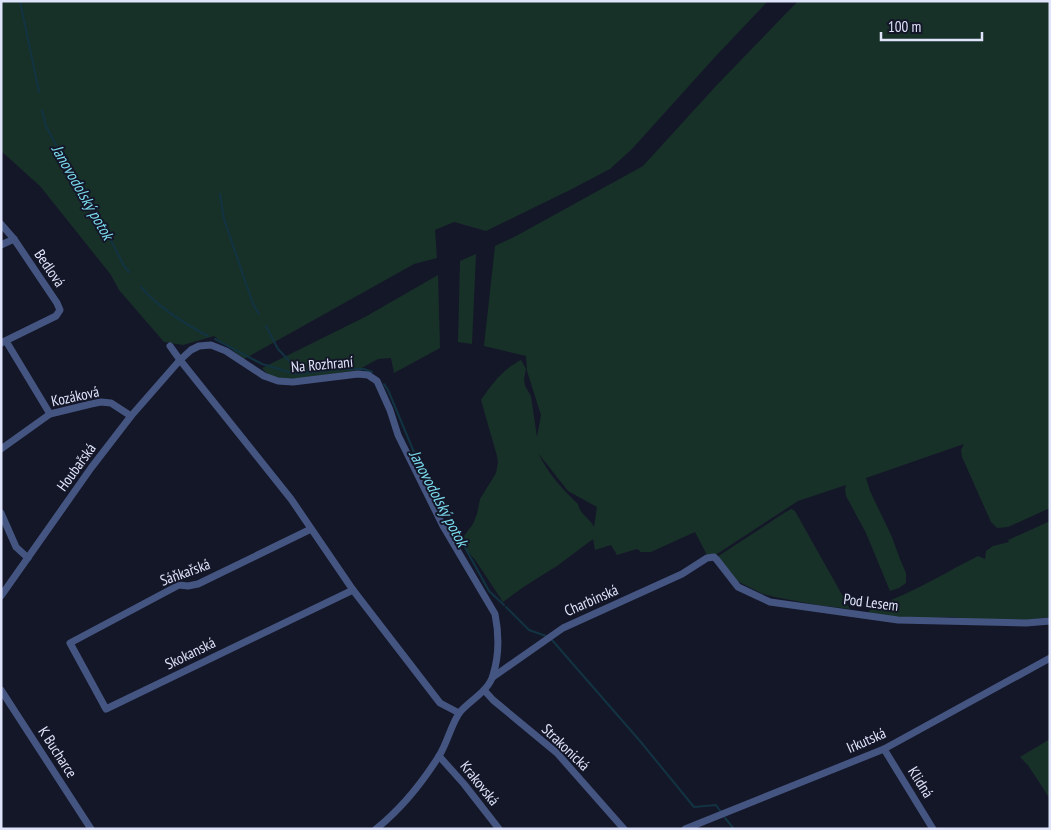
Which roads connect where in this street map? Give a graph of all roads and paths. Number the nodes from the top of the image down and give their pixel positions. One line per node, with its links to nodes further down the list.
1 (1, 224): 2 (street)
2 (14, 239): 3 (street); 4 (street, Bedlová)
3 (1, 245)
4 (3, 342): 7 (street, Bedlová)
5 (170, 346): 6 (street)
6 (180, 360): 8 (street, Houbařská); 11 (street); 19 (street, Na Rozhraní)
7 (50, 414): 8 (street, Kozáková); 9 (street, Kozáková)
8 (131, 416): 12 (street, Houbařská)
9 (1, 449)
10 (1, 513): 12 (street)
11 (311, 529): 14 (street); 17 (street, Sáňkařská)
12 (28, 558): 15 (street, Houbařská)
13 (707, 558): 16 (street, Pod Lesem); 19 (street, Charbinská)
14 (353, 590): 17 (street, Skokanská); 22 (street)
15 (1, 596)
16 (1050, 621)
17 (70, 643)
18 (1050, 658): 23 (street, Irkutská)
19 (493, 677): 21 (street, Na Rozhraní)
20 (1, 690): 26 (street, K Bucharce)
21 (484, 690): 22 (street); 30 (street, Strakonická)
22 (459, 713): 24 (street)
23 (884, 749): 31 (street, Irkutská); 32 (street, Klidná)
24 (439, 756): 25 (street); 29 (street, Krakovská)
25 (385, 822): 27 (street); 28 (street)
26 (91, 829)
27 (376, 829)
28 (391, 829)
29 (499, 829)
30 (624, 829)
31 (685, 829)
32 (934, 829)

